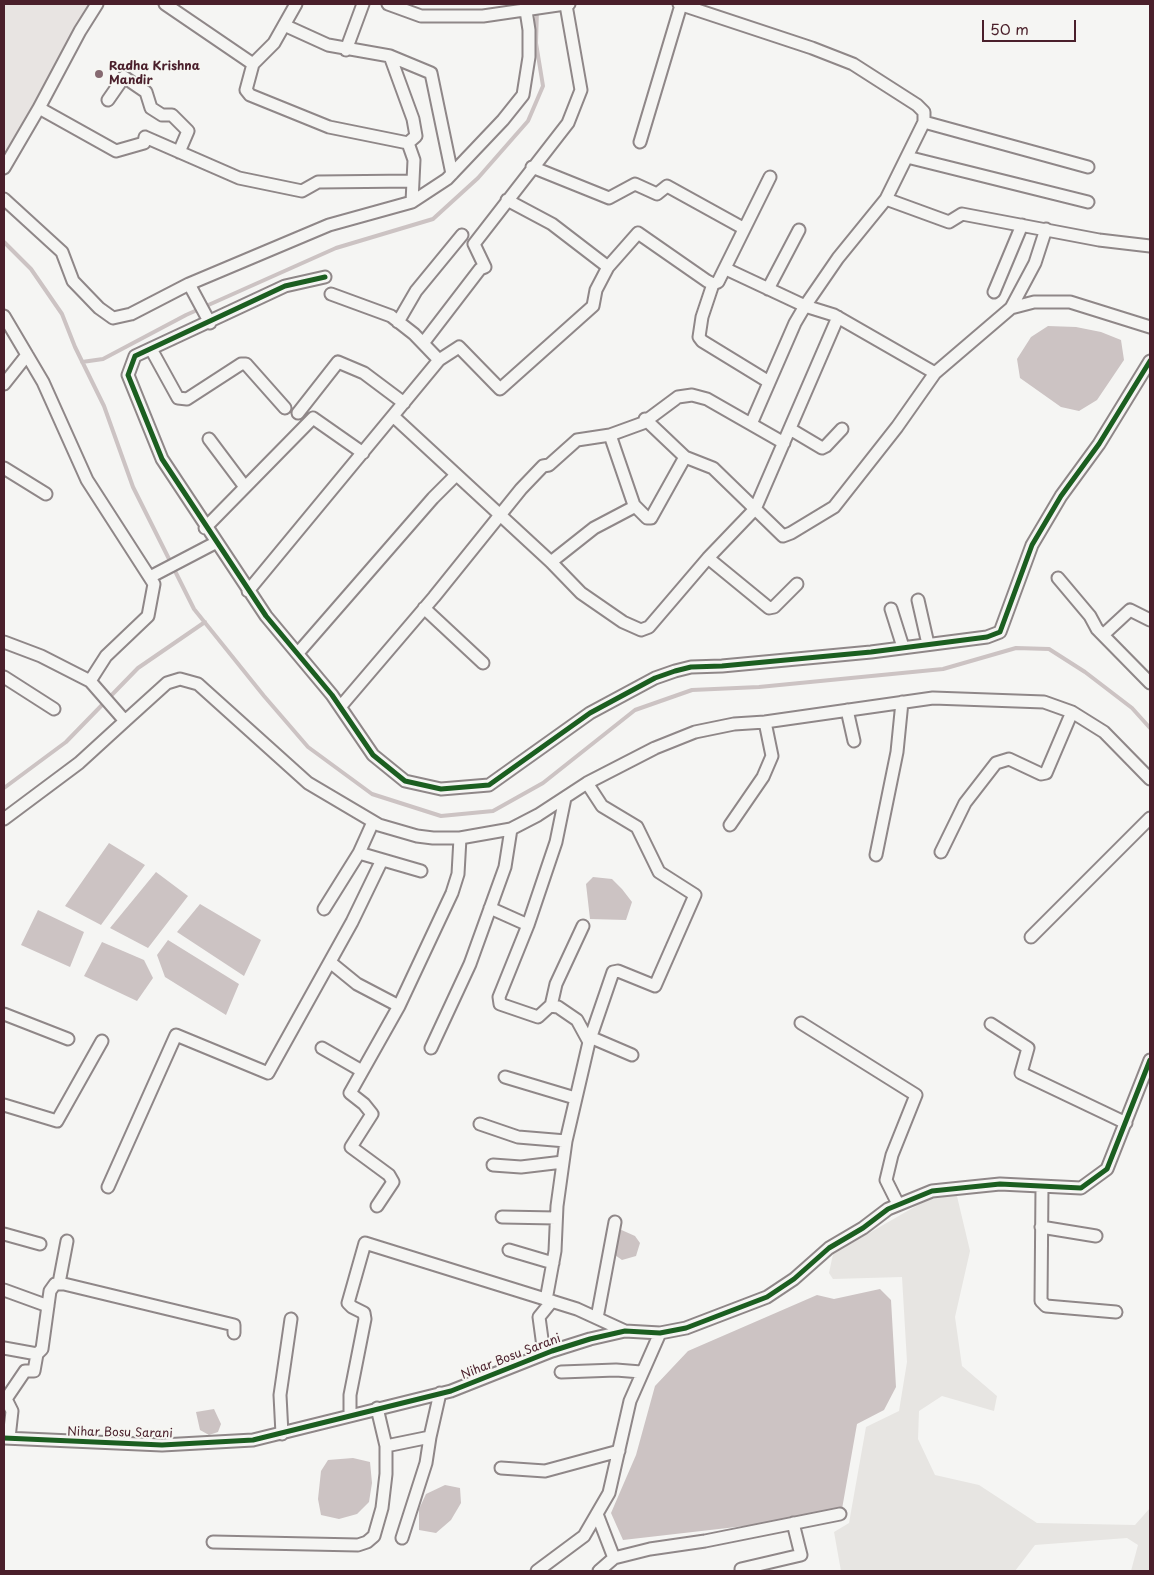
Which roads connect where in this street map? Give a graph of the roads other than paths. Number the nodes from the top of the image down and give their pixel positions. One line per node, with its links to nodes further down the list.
1 (97, 4): 16 (street)
2 (165, 4): 14 (street)
3 (296, 4): 11 (street)
4 (363, 4): 12 (street)
5 (388, 4): 10 (street)
6 (475, 4): 10 (street)
7 (567, 4): 9 (street); 22 (street)
8 (686, 5): 17 (street); 18 (street)
9 (525, 6): 10 (street); 25 (street)
10 (483, 16)
11 (284, 25): 12 (street); 14 (street)
12 (346, 50): 13 (street)
13 (390, 56): 19 (street); 25 (street)
14 (253, 64): 19 (street)
15 (108, 100): 20 (street)
16 (39, 108): 20 (street); 24 (street)
17 (924, 122): 21 (street); 23 (street)
18 (640, 142)
19 (408, 143): 27 (street)
20 (179, 152): 27 (street)
21 (907, 157): 28 (street); 32 (street)
22 (532, 167): 30 (street); 34 (street)
23 (1088, 167)
24 (4, 168)
25 (452, 174): 31 (street)
26 (770, 176): 34 (street)
27 (413, 181): 31 (street)
28 (886, 199): 33 (street); 47 (street)
29 (4, 200): 42 (street)
30 (507, 200): 39 (street); 54 (street)
31 (412, 202): 42 (street)
32 (1088, 202)
33 (1022, 225): 35 (street); 45 (street)
34 (743, 228): 40 (street)
35 (1046, 229): 38 (street); 48 (street)
36 (799, 230): 44 (street)
37 (462, 235): 52 (street)
38 (1150, 246)
39 (608, 266): 43 (street); 57 (street)
40 (726, 269): 43 (street); 44 (street)
41 (325, 277): 51 (street)
42 (189, 284): 51 (street)
43 (713, 284): 61 (street)
44 (768, 289): 47 (street)
45 (994, 292)
46 (331, 294): 52 (street)
47 (805, 306): 50 (street); 61 (street)
48 (1011, 308): 53 (street); 59 (street)
49 (4, 316): 56 (street)
50 (838, 317): 59 (street); 69 (street)
51 (208, 318): 55 (street)
52 (398, 322): 54 (street)
53 (1150, 327)
54 (424, 342): 57 (street)
55 (151, 349): 64 (street); 83 (street)
56 (27, 355): 62 (street); 87 (street)
57 (439, 360): 63 (street)
58 (1150, 361): 60 (street)
59 (935, 373): 81 (street)
60 (1146, 379): 97 (street)
61 (769, 382): 68 (street)
62 (4, 384)
63 (404, 402): 65 (street); 66 (street)
64 (285, 408)
65 (298, 413)
66 (393, 416): 74 (street); 77 (street)
67 (645, 419): 68 (street); 71 (street); 75 (street)
68 (751, 424): 73 (street)
69 (790, 429): 70 (street); 73 (street)
70 (842, 429)
71 (610, 435): 80 (street); 82 (street)
72 (209, 440): 78 (street)
73 (784, 443): 81 (street)
74 (363, 452): 78 (street); 90 (street)
75 (685, 457): 80 (street); 81 (street)
76 (4, 468): 79 (street)
77 (456, 475): 82 (street); 99 (street)
78 (245, 487): 83 (street)
79 (46, 494)
80 (634, 505): 86 (street)
81 (755, 509): 85 (street)
82 (499, 515): 86 (street); 92 (street)
83 (206, 528): 84 (street)
84 (216, 543): 87 (street); 90 (street)
85 (708, 558): 86 (street); 89 (street)
86 (551, 562)
87 (150, 577): 102 (street)
88 (1058, 578): 95 (street)
89 (797, 584)
90 (248, 591): 99 (street)
91 (918, 600): 97 (street)
92 (424, 608): 100 (street); 105 (street)
93 (891, 609): 98 (street)
94 (1150, 620): 95 (street)
95 (1103, 635): 103 (street)
96 (4, 642): 102 (street)
97 (928, 644): 98 (street)
98 (903, 648): 105 (street)
99 (298, 653): 105 (street)
100 (483, 663)
101 (4, 677): 106 (street)
102 (90, 681): 109 (street)
103 (1150, 684)
104 (902, 702): 107 (street); 108 (street); 123 (street)
105 (341, 706)
106 (54, 709)
107 (847, 710): 110 (street); 111 (street)
108 (1072, 712): 112 (street); 121 (street)
109 (125, 720): 116 (street); 117 (street)
110 (765, 722): 113 (street); 118 (street)
111 (854, 741)
112 (1150, 779)
113 (587, 783): 114 (street); 138 (street)
114 (565, 798): 119 (street); 128 (street)
115 (1150, 818): 130 (street)
116 (4, 819)
117 (373, 822): 120 (street); 122 (street)
118 (730, 825)
119 (511, 829): 120 (street); 126 (street)
120 (460, 838): 132 (street)
121 (941, 852)
122 (359, 853): 124 (street); 127 (street)
123 (876, 855)
124 (382, 860): 125 (street); 131 (street)
125 (421, 871)
126 (490, 908): 128 (street); 141 (street)
127 (324, 909)
128 (528, 925): 133 (street)
129 (583, 926): 133 (street)
130 (1031, 937)
131 (330, 962): 132 (street); 153 (street)
132 (398, 1006): 144 (street)
133 (551, 1006): 138 (street)
134 (4, 1014): 137 (street)
135 (801, 1023): 155 (street)
136 (991, 1024): 148 (street)
137 (68, 1039)
138 (590, 1039): 142 (street); 146 (street)
139 (102, 1041): 147 (street)
140 (322, 1048): 144 (street)
141 (431, 1048)
142 (632, 1055)
143 (1150, 1060): 148 (street, Nihar Bosu Sarani)
144 (362, 1072): 156 (street)
145 (505, 1077): 146 (street)
146 (575, 1098): 150 (street)
147 (4, 1106)
148 (1126, 1123): 154 (street, Nihar Bosu Sarani)
149 (480, 1124): 150 (street)
150 (566, 1141): 151 (street)
151 (563, 1162): 152 (street); 158 (street)
152 (493, 1165)
153 (108, 1187)
154 (1042, 1187): 155 (street, Nihar Bosu Sarani); 160 (street)
155 (898, 1204): 176 (street, Nihar Bosu Sarani)
156 (377, 1206)
157 (502, 1217): 158 (street)
158 (556, 1218): 166 (street)
159 (615, 1222): 172 (street)
160 (1041, 1227): 162 (street); 171 (street)
161 (4, 1234): 164 (street)
162 (1096, 1236)
163 (67, 1241): 167 (street)
164 (40, 1244)
165 (509, 1250): 166 (street)
166 (553, 1263): 169 (street)
167 (59, 1283): 170 (street); 175 (street)
168 (4, 1290): 170 (street)
169 (549, 1301): 172 (street); 179 (street); 184 (street)
170 (48, 1306): 178 (street)
171 (1116, 1312)
172 (597, 1318): 174 (street)
173 (292, 1319): 185 (street)
174 (625, 1331): 176 (street, Nihar Bosu Sarani); 179 (street, Nihar Bosu Sarani)
175 (234, 1333)
176 (660, 1333): 181 (street)
177 (4, 1348): 178 (street)
178 (36, 1354): 187 (street)
179 (544, 1354): 182 (street, Nihar Bosu Sarani)
180 (561, 1372): 181 (street)
181 (641, 1372): 189 (street)
182 (440, 1394): 183 (street, Nihar Bosu Sarani); 186 (street)
183 (377, 1408): 184 (street, Nihar Bosu Sarani); 188 (street)
184 (350, 1415): 185 (street, Nihar Bosu Sarani)
185 (282, 1434): 187 (street, Nihar Bosu Sarani)
186 (430, 1437): 188 (street); 194 (street)
187 (6, 1438)
188 (386, 1446): 195 (street)
189 (619, 1451): 190 (street); 191 (street)
190 (501, 1468)
191 (597, 1514): 196 (street); 198 (street)
192 (840, 1514): 193 (street)
193 (793, 1523): 196 (street); 197 (street)
194 (402, 1538)
195 (213, 1542)
196 (614, 1558): 199 (street)
197 (741, 1569)
198 (537, 1571)
199 (599, 1571)

